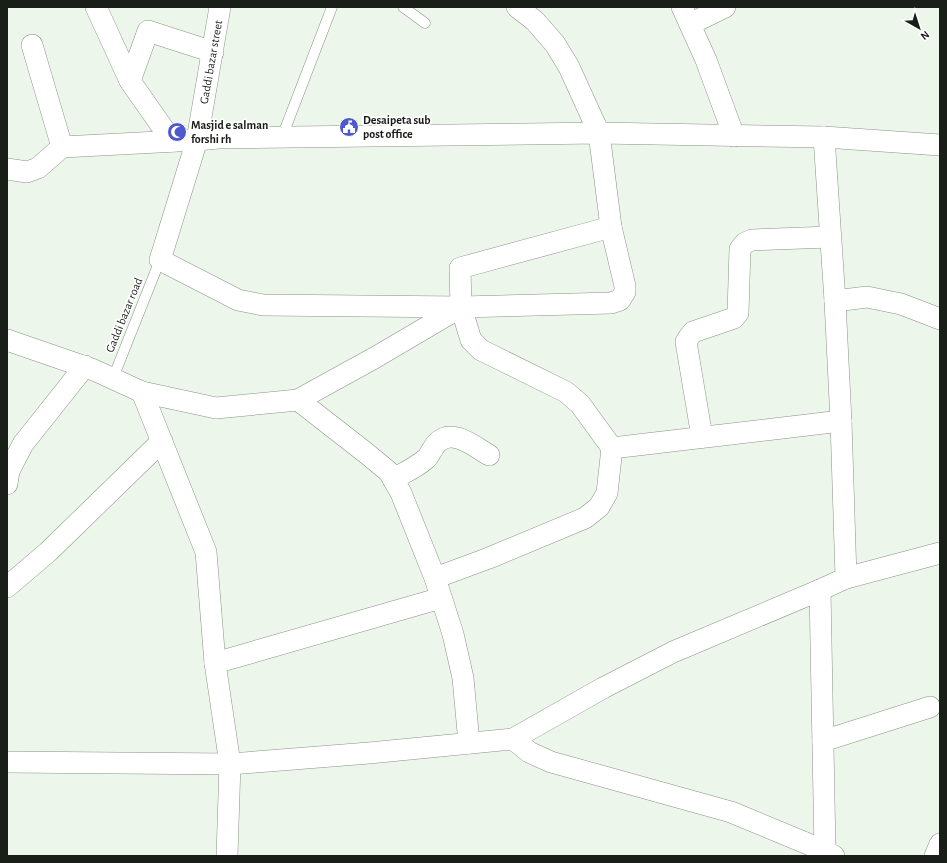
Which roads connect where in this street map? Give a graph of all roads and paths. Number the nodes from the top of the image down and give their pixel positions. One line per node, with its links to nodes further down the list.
1 (96, 7): 11 (street)
2 (220, 7): 10 (street, Gaddi bazar street)
3 (332, 7): 14 (lane)
4 (403, 7): 8 (lane)
5 (517, 7): 12 (street)
6 (725, 7): 7 (street)
7 (686, 15): 13 (street)
8 (425, 23)
9 (32, 45): 19 (street)
10 (213, 52): 11 (street); 17 (street, Gaddi bazar street)
11 (130, 81): 16 (street)
12 (599, 133): 13 (street); 14 (street); 21 (street)
13 (734, 136): 15 (street)
14 (282, 137): 17 (street)
15 (824, 137): 18 (street); 22 (street)
16 (172, 140): 17 (street); 19 (street)
17 (197, 140): 23 (street, Gaddi bazar street)
18 (940, 145)
19 (62, 147): 20 (street)
20 (7, 169)
21 (610, 227): 25 (street); 25 (street)
22 (830, 237): 24 (street); 33 (street)
23 (160, 260): 25 (street); 29 (lane, Gaddi bazar road)
24 (835, 301): 26 (street); 32 (street)
25 (461, 307): 31 (street); 35 (street)
26 (940, 319)
27 (7, 340): 28 (street)
28 (85, 366): 29 (street); 38 (street)
29 (113, 378): 30 (street)
30 (142, 392): 31 (street); 34 (street)
31 (298, 400): 37 (street)
32 (841, 421): 33 (street); 41 (street)
33 (702, 437): 35 (street)
34 (162, 441): 42 (street); 45 (street)
35 (612, 448): 40 (street)
36 (489, 455): 37 (street)
37 (393, 479): 40 (street)
38 (7, 484)
39 (940, 553): 41 (street)
40 (435, 578): 44 (street)
41 (846, 578): 43 (street)
42 (7, 587)
43 (820, 590): 47 (street); 48 (street)
44 (441, 598): 45 (street); 49 (street)
45 (215, 663): 51 (street)
46 (930, 707): 48 (street)
47 (513, 739): 49 (street); 53 (street)
48 (823, 741): 53 (street)
49 (469, 743): 51 (street)
50 (7, 762): 51 (street)
51 (230, 764): 54 (street)
52 (940, 844): 55 (street)
53 (829, 853)
54 (227, 856)
55 (934, 856)

